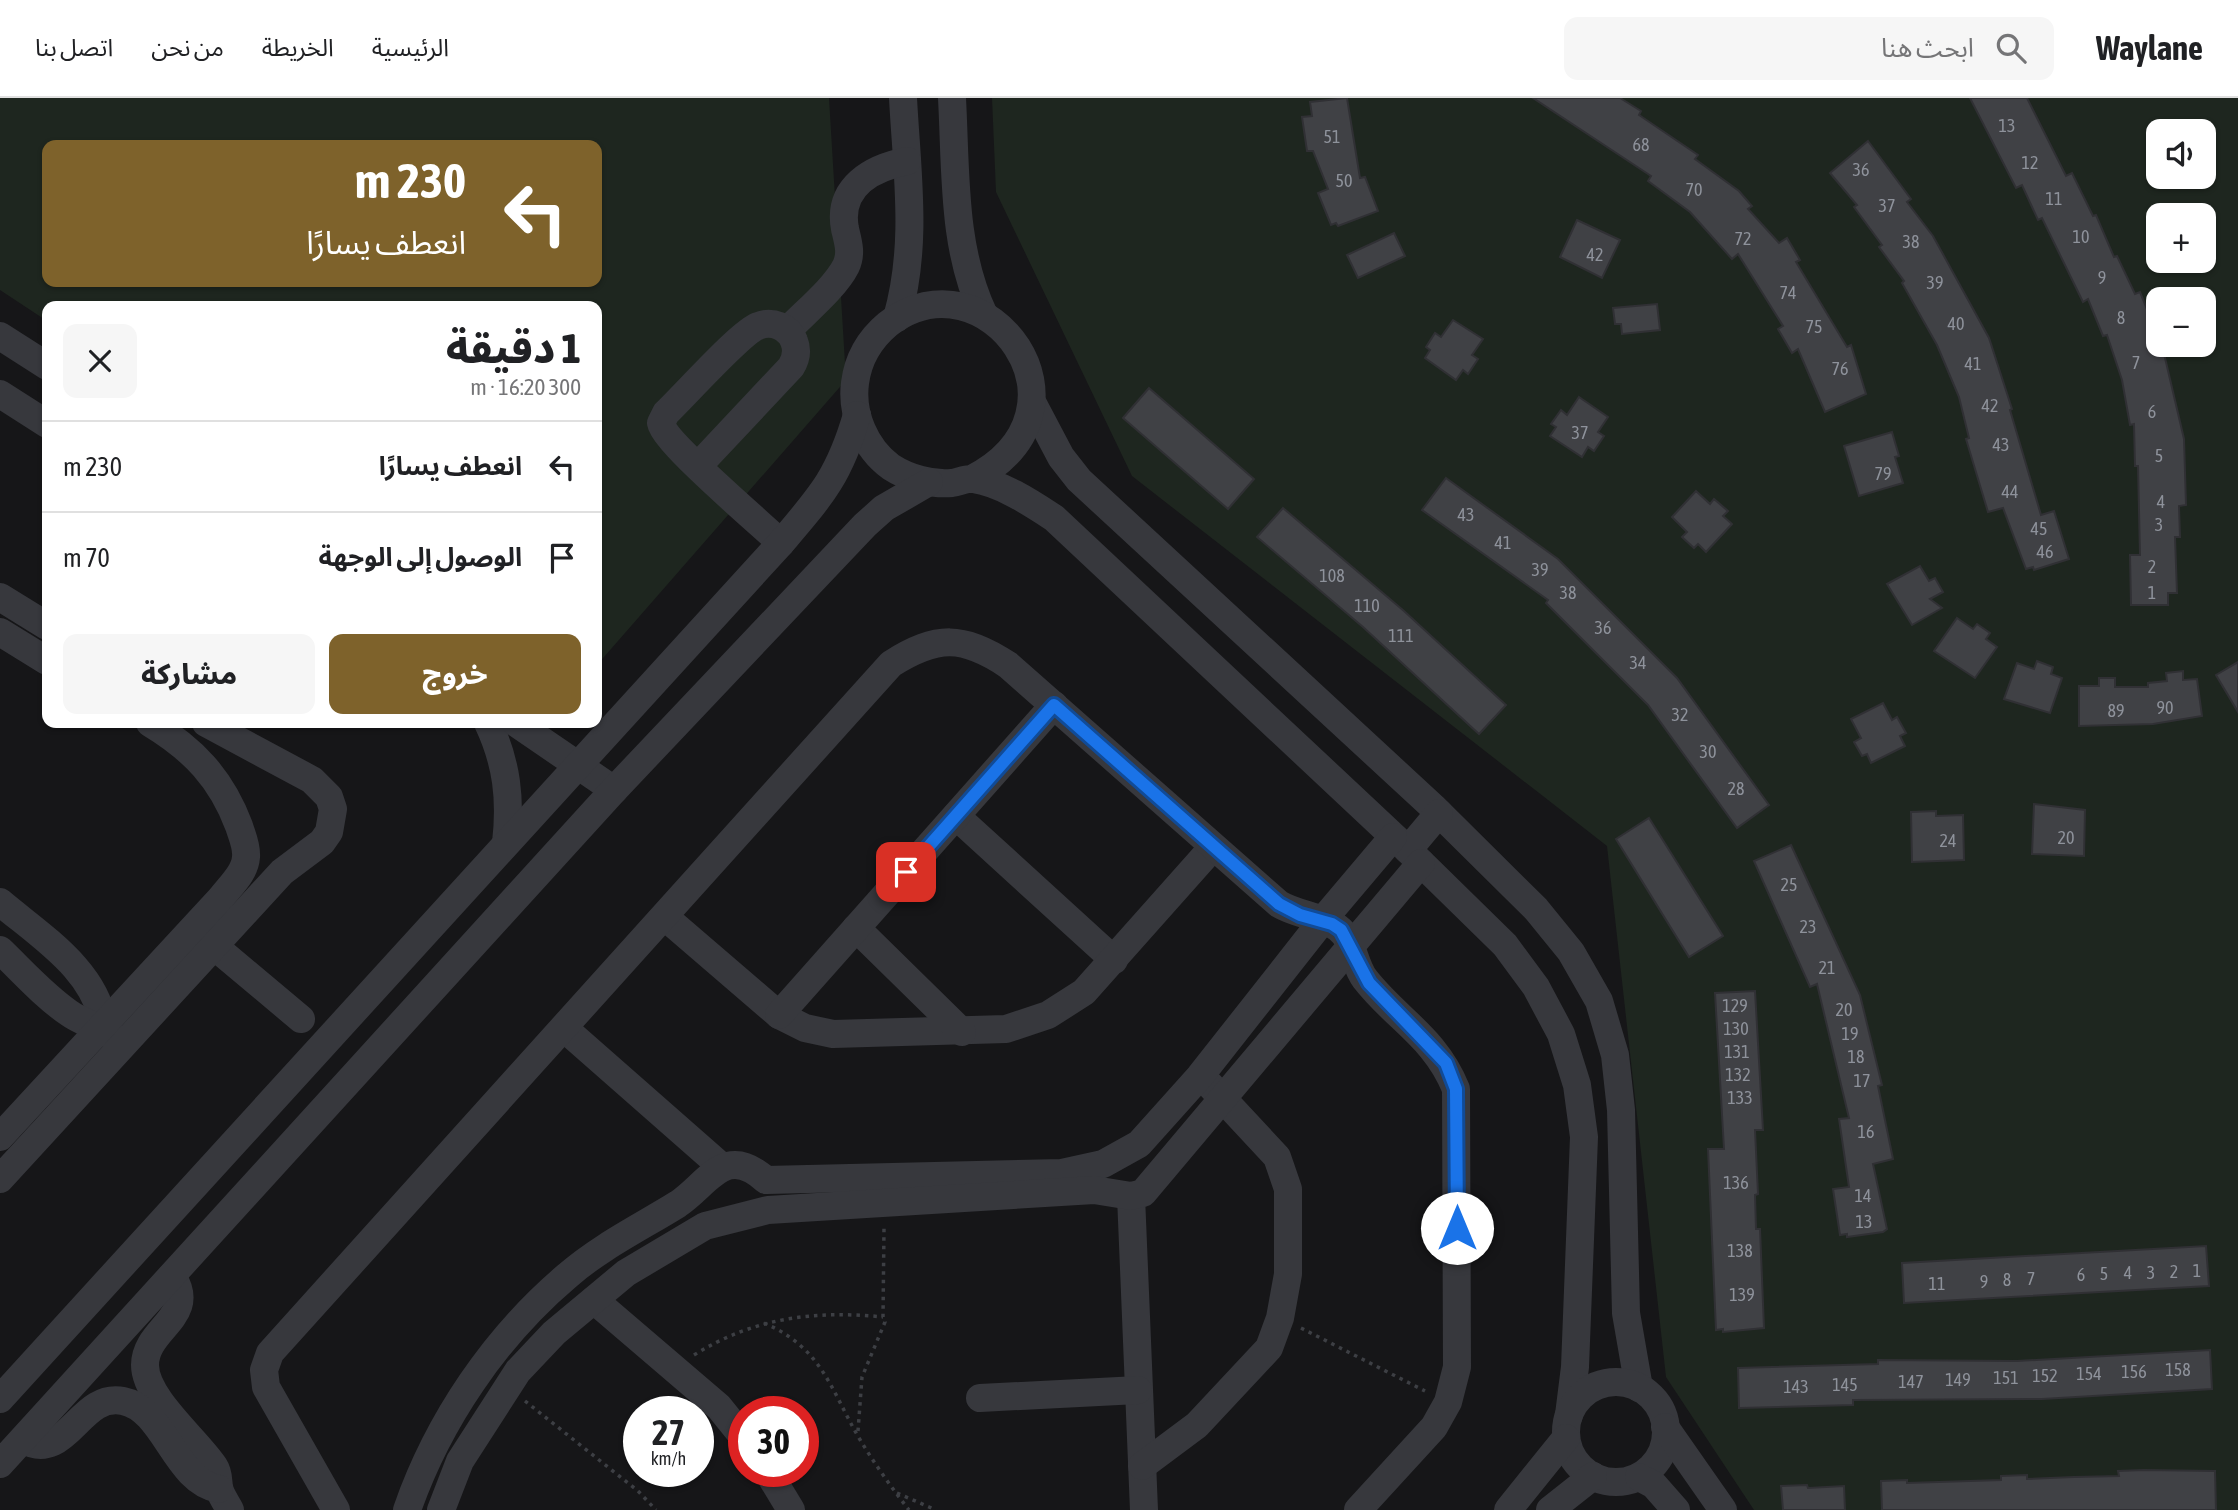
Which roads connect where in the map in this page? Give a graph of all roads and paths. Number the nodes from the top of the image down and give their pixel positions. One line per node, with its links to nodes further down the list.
1 (903, 98): 3 (street)
2 (952, 98): 4 (street)
3 (907, 161): 5 (street); 6 (street)
4 (984, 315): 5 (street); 10 (street)
5 (897, 318): 11 (street)
6 (787, 331): 13 (street); 13 (street)
7 (0, 336): 8 (street)
8 (42, 363)
9 (0, 394): 12 (street)
10 (1032, 402): 14 (street); 31 (street)
11 (857, 415): 15 (street); 16 (street)
12 (42, 421)
13 (698, 466): 16 (street)
14 (972, 479): 15 (street); 36 (street)
15 (929, 482): 28 (street)
16 (781, 543): 22 (street)
17 (0, 597): 18 (street)
18 (42, 623)
19 (0, 632): 20 (street)
20 (42, 658)
21 (1054, 705): 32 (street); 35 (street); 39 (street)
22 (603, 726): 28 (street)
23 (158, 728): 34 (street)
24 (215, 728): 37 (street)
25 (490, 728): 33 (street)
26 (523, 728): 29 (street)
27 (602, 728): 29 (street)
28 (645, 757): 30 (street)
29 (578, 765): 30 (street); 33 (street)
30 (614, 790): 62 (street)
31 (1439, 813): 36 (street); 69 (street)
32 (956, 816): 41 (street); 45 (street)
33 (506, 843): 72 (street)
34 (245, 846): 37 (street); 50 (street)
35 (1213, 848): 40 (street); 45 (street)
36 (1407, 850): 40 (street); 43 (street); 75 (street)
37 (282, 872): 42 (street)
38 (0, 902): 50 (street)
39 (665, 917): 46 (street); 48 (street)
40 (1322, 921): 43 (street); 51 (street)
41 (856, 928): 46 (street); 49 (street)
42 (214, 946): 47 (street); 50 (street)
43 (1352, 947): 52 (street); 73 (street)
44 (0, 950): 50 (street)
45 (1114, 960): 49 (street)
46 (779, 1015): 49 (street)
47 (301, 1019)
48 (565, 1029): 56 (street); 86 (street)
49 (962, 1032)
50 (113, 1037): 53 (street); 57 (street)
51 (1200, 1076): 52 (street); 54 (street)
52 (1223, 1096): 55 (street); 65 (street)
53 (0, 1137)
54 (1139, 1144): 55 (street); 58 (street)
55 (1165, 1164): 59 (street)
56 (722, 1167): 58 (street); 87 (street)
57 (2, 1172)
58 (766, 1180): 61 (street)
59 (1131, 1196): 60 (street); 70 (street)
60 (884, 1204): 61 (street); 64 (path)
61 (768, 1210): 63 (street)
62 (172, 1276): 78 (street); 85 (street)
63 (594, 1300): 67 (street); 68 (street)
64 (883, 1317): 66 (path); 77 (path)
65 (1280, 1318): 73 (path); 80 (street)
66 (764, 1323): 67 (path); 77 (path)
67 (675, 1368): 74 (street)
68 (508, 1386): 88 (street); 89 (path)
69 (1639, 1388): 75 (street); 76 (street)
70 (1138, 1390): 71 (street); 80 (street)
71 (980, 1398)
72 (0, 1399)
73 (1448, 1402): 94 (street)
74 (728, 1418)
75 (1568, 1427): 81 (street); 95 (street)
76 (1665, 1427): 82 (street); 98 (street)
77 (858, 1436): 84 (path)
78 (23, 1440): 79 (street); 85 (street)
79 (0, 1464)
80 (1142, 1466): 93 (street)
81 (1593, 1476): 82 (street); 96 (street)
82 (1639, 1477): 97 (street)
83 (777, 1487): 90 (street)
84 (895, 1492): 91 (path); 92 (path)
85 (225, 1500)
86 (336, 1510)
87 (407, 1510)
88 (441, 1510)
89 (656, 1510)
90 (792, 1510)
91 (909, 1510)
92 (936, 1510)
93 (1144, 1510)
94 (1358, 1510)
95 (1508, 1510)
96 (1550, 1510)
97 (1676, 1510)
98 (1723, 1510)

